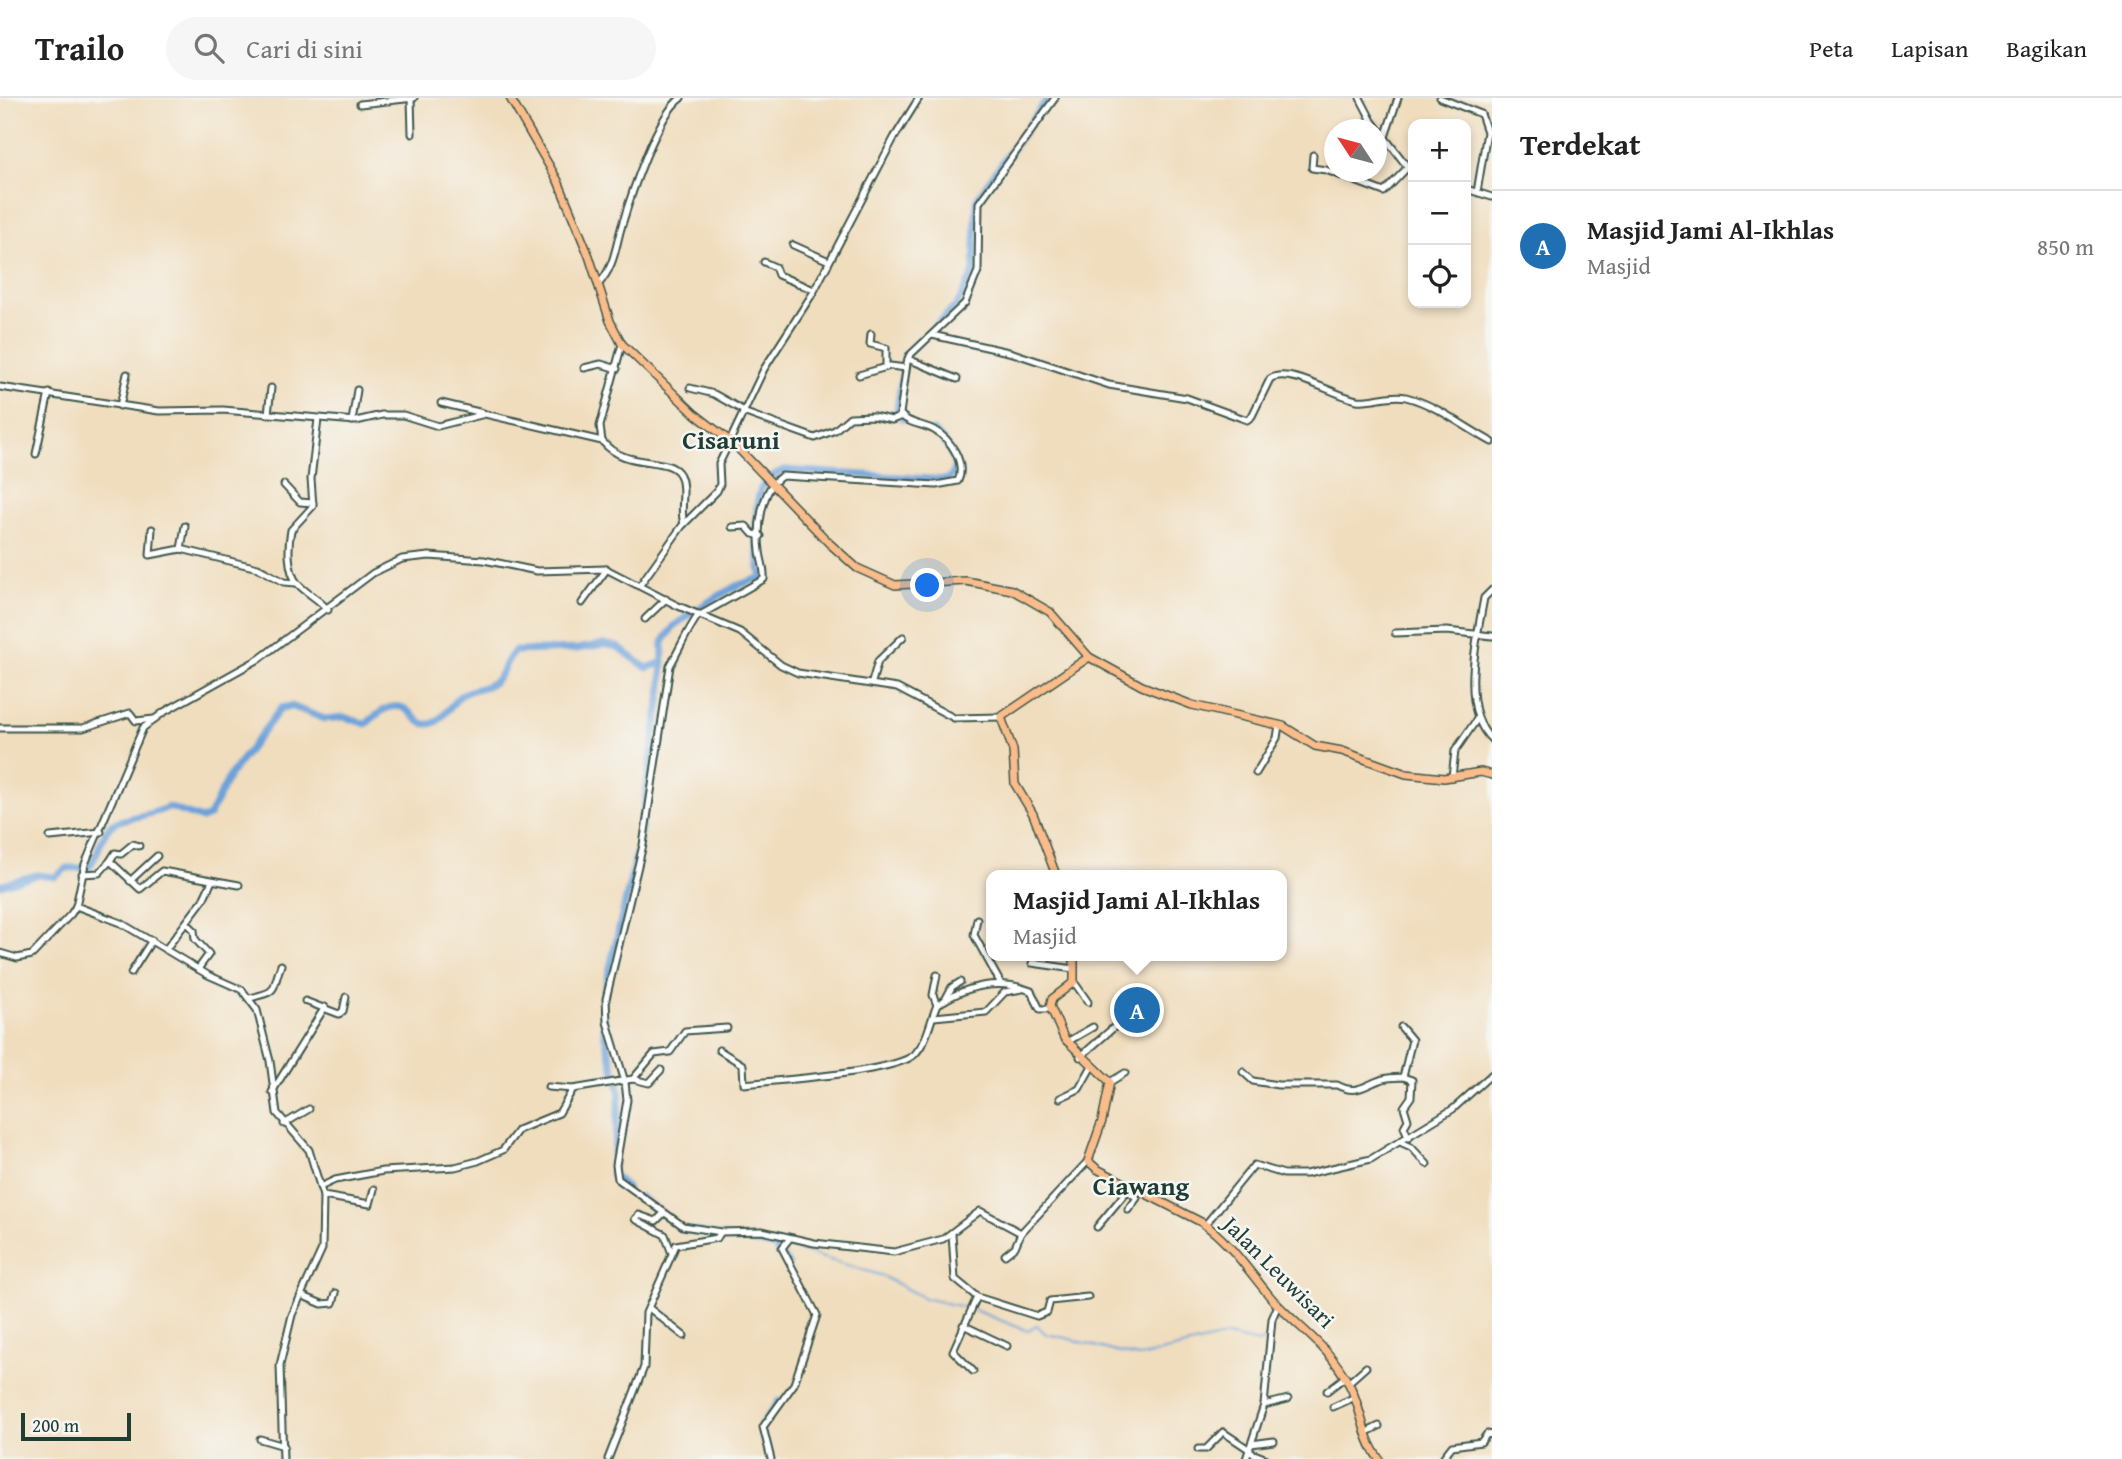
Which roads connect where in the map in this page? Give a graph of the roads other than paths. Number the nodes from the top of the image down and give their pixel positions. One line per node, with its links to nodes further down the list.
1 (412, 98): 9 (street); 12 (street)
2 (510, 98): 22 (main road)
3 (681, 98): 22 (street)
4 (919, 98): 20 (street)
5 (1055, 98): 25 (street)
6 (1360, 98): 10 (street)
7 (1398, 98): 11 (street)
8 (1440, 98): 17 (street)
9 (360, 104)
10 (1371, 119)
11 (1387, 131)
12 (412, 134)
13 (1387, 140): 15 (street)
14 (1313, 155): 15 (street)
15 (1408, 167)
16 (1471, 191): 17 (street)
17 (1477, 192): 18 (street)
18 (1492, 197)
19 (793, 244): 20 (street)
20 (829, 261): 23 (street)
21 (764, 262): 23 (street)
22 (598, 285): 26 (main road)
23 (814, 290): 42 (street)
24 (871, 334): 28 (street)
25 (932, 335): 27 (street); 50 (street)
26 (622, 344): 31 (street); 49 (main road)
27 (908, 359): 29 (street); 34 (street)
28 (886, 367): 29 (street); 33 (street)
29 (903, 368): 45 (street)
30 (584, 369): 31 (street)
31 (617, 369): 48 (street)
32 (127, 374): 41 (street)
33 (859, 375)
34 (957, 379)
35 (0, 387): 39 (street)
36 (271, 387): 43 (street)
37 (690, 388): 42 (street)
38 (357, 390): 47 (street)
39 (49, 393): 41 (street); 51 (street)
40 (441, 403): 44 (street)
41 (120, 406): 43 (street)
42 (744, 412): 45 (street); 49 (street)
43 (268, 414): 46 (street)
44 (485, 414): 47 (street); 48 (street)
45 (899, 418): 52 (street)
46 (318, 419): 47 (street); 54 (street)
47 (352, 421)
48 (602, 440): 55 (street)
49 (729, 440): 52 (main road); 55 (street)
50 (1492, 442)
51 (36, 454)
52 (769, 481): 59 (street); 76 (main road)
53 (284, 485): 54 (street)
54 (313, 503): 62 (street)
55 (684, 524): 63 (street)
56 (185, 526): 60 (street)
57 (732, 527): 59 (street)
58 (152, 529): 60 (street)
59 (758, 535): 70 (street)
60 (181, 549): 62 (street)
61 (607, 569): 63 (street); 68 (street); 69 (street)
62 (296, 583): 69 (street)
63 (640, 585): 65 (street)
64 (1492, 590): 66 (street)
65 (666, 599): 70 (street); 71 (street)
66 (1484, 600): 67 (street); 73 (street)
67 (1492, 601)
68 (582, 603)
69 (328, 610): 79 (street)
70 (697, 613): 77 (street); 139 (street)
71 (645, 618)
72 (1395, 633): 73 (street)
73 (1478, 634): 74 (street); 80 (street)
74 (1492, 636)
75 (903, 638): 77 (street)
76 (1089, 657): 78 (main road); 81 (main road)
77 (872, 682): 78 (street)
78 (1001, 717): 93 (main road)
79 (154, 719): 82 (street); 87 (street)
80 (1477, 719): 83 (street); 86 (street)
81 (1279, 725): 85 (street); 86 (main road)
82 (0, 728)
83 (1492, 740)
84 (1492, 772): 86 (main road)
85 (1256, 773)
86 (1452, 777)
87 (101, 832): 88 (street); 92 (street)
88 (50, 837)
89 (139, 846): 91 (street)
90 (157, 856): 94 (street)
91 (110, 860): 92 (street); 94 (street)
92 (83, 870): 97 (street)
93 (1054, 870)
94 (130, 881): 95 (street)
95 (212, 881): 96 (street); 99 (street)
96 (239, 885)
97 (76, 906): 100 (street); 102 (street)
98 (977, 919): 103 (street)
99 (187, 923): 101 (street); 108 (street)
100 (152, 940): 101 (street); 110 (street)
101 (166, 949): 108 (street)
102 (0, 953)
103 (986, 957)
104 (988, 961): 113 (street)
105 (1074, 961): 109 (main road)
106 (1032, 962): 109 (street)
107 (281, 965): 117 (street)
108 (198, 969): 117 (street)
109 (1074, 969): 114 (main road)
110 (131, 973)
111 (937, 975): 121 (street)
112 (960, 982): 118 (street)
113 (1000, 982): 115 (street); 118 (street)
114 (1074, 982): 120 (street); 123 (main road)
115 (1023, 989): 123 (street); 125 (street)
116 (346, 997): 122 (street)
117 (250, 998): 143 (street)
118 (945, 1000): 121 (street)
119 (305, 1001): 122 (street)
120 (1088, 1002)
121 (937, 1005): 125 (street)
122 (326, 1007): 143 (street)
123 (1050, 1009): 129 (main road)
124 (1128, 1015): 131 (street)
125 (934, 1017): 130 (street)
126 (1093, 1027): 129 (street)
127 (1401, 1027): 137 (street)
128 (727, 1028): 138 (street)
129 (1067, 1042): 131 (main road)
130 (719, 1050)
131 (1080, 1057): 132 (main road)
132 (1092, 1066): 140 (main road); 144 (street)
133 (661, 1070): 138 (street)
134 (1242, 1072): 137 (street)
135 (1125, 1073): 140 (street)
136 (1492, 1074): 147 (street)
137 (1403, 1077): 147 (street)
138 (633, 1079): 139 (street)
139 (621, 1083): 142 (street); 156 (street)
140 (1110, 1083): 149 (main road)
141 (548, 1087): 142 (street)
142 (573, 1089): 151 (street)
143 (272, 1092): 146 (street)
144 (1060, 1098)
145 (309, 1109): 146 (street)
146 (284, 1124): 151 (street)
147 (1409, 1138): 148 (street)
148 (1402, 1143): 150 (street); 157 (street)
149 (1088, 1161): 152 (main road, Jalan Leuwisari); 159 (street)
150 (1427, 1164)
151 (320, 1187): 154 (street)
152 (1130, 1188): 155 (street); 157 (main road, Jalan Leuwisari); 158 (street)
153 (374, 1189): 154 (street)
154 (323, 1196): 166 (street)
155 (1128, 1210)
156 (662, 1215): 161 (street); 163 (street)
157 (1205, 1225): 169 (main road, Jalan Leuwisari)
158 (1097, 1227)
159 (1021, 1233): 160 (street); 164 (street)
160 (952, 1234): 162 (street); 167 (street)
161 (720, 1235): 162 (street); 163 (street)
162 (790, 1238): 192 (street)
163 (671, 1251): 170 (street)
164 (1005, 1255)
165 (336, 1293): 166 (street)
166 (301, 1295): 187 (street)
167 (977, 1297): 168 (street); 171 (street)
168 (1088, 1297)
169 (1278, 1304): 176 (main road, Jalan Leuwisari); 180 (street)
170 (649, 1308): 172 (street); 191 (street)
171 (963, 1325): 173 (street); 175 (street)
172 (684, 1336)
173 (1007, 1346)
174 (1366, 1367): 176 (street)
175 (973, 1371)
176 (1346, 1380): 177 (street); 178 (main road, Jalan Leuwisari)
177 (1327, 1391)
178 (1355, 1397): 181 (street); 183 (main road, Jalan Leuwisari)
179 (1288, 1399): 180 (street)
180 (1264, 1405): 188 (street)
181 (1333, 1407)
182 (1379, 1426): 183 (street)
183 (1365, 1433): 195 (main road, Jalan Leuwisari)
184 (1492, 1435): 196 (street)
185 (260, 1439): 187 (street)
186 (1273, 1441): 188 (street)
187 (284, 1446): 190 (street)
188 (1250, 1448): 189 (street); 193 (street); 194 (street)
189 (1198, 1449)
190 (283, 1459)
191 (608, 1459)
192 (771, 1459)
193 (1247, 1459)
194 (1267, 1459)
195 (1379, 1459)
196 (1442, 1459)

